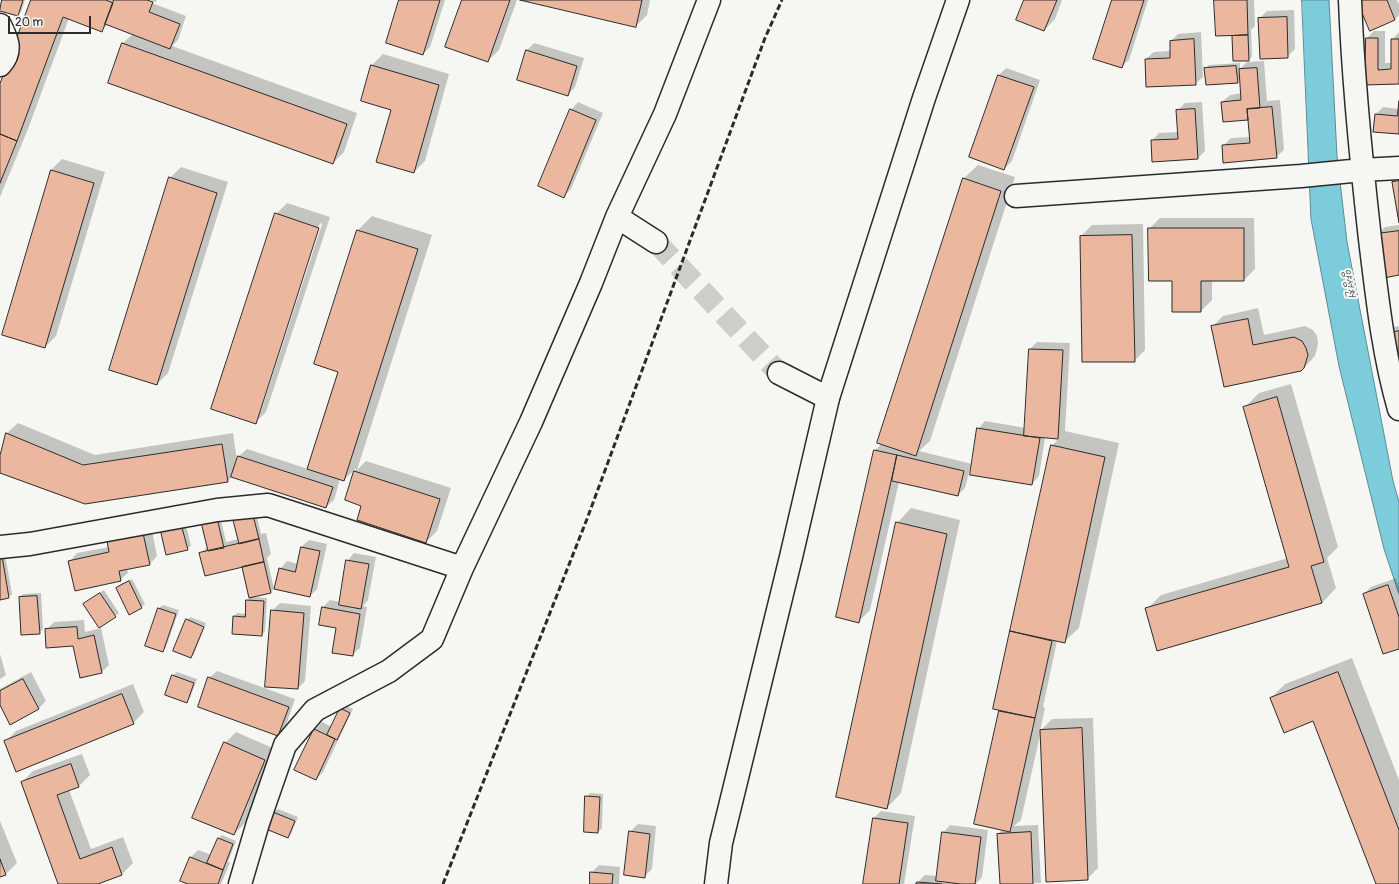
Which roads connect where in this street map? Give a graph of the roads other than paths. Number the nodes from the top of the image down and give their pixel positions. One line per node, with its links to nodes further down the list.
1 (709, 0): 9 (street)
2 (958, 0): 12 (street)
3 (1350, 0): 7 (street)
4 (0, 25): 5 (street)
5 (0, 65)
6 (1399, 168): 7 (street)
7 (1356, 171): 8 (street); 13 (street)
8 (1016, 196)
9 (617, 217): 10 (street); 15 (street)
10 (656, 242)
11 (779, 373): 12 (street)
12 (828, 398): 17 (street)
13 (1399, 409)
14 (0, 547): 15 (street)
15 (462, 568): 16 (street)
16 (240, 884)
17 (716, 884)

